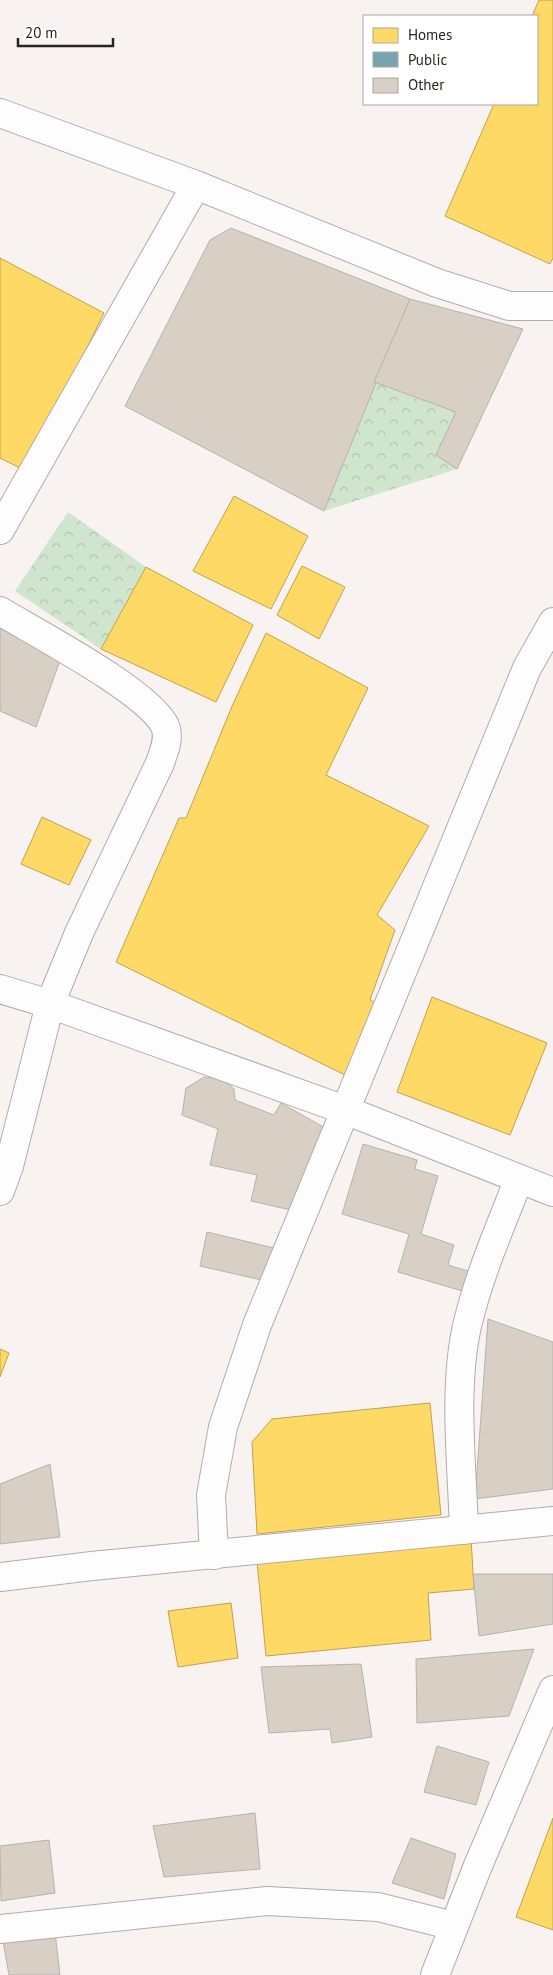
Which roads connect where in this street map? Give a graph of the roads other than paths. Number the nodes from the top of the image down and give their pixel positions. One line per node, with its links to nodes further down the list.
1 (0, 113): 2 (street)
2 (196, 186): 3 (street); 4 (street)
3 (553, 306)
4 (0, 530)
5 (0, 611): 8 (street)
6 (553, 622): 9 (street)
7 (0, 988): 8 (street)
8 (50, 1004): 9 (street); 10 (street)
9 (345, 1110): 11 (street); 16 (street)
10 (5, 1164): 12 (street)
11 (519, 1179): 13 (street); 15 (street)
12 (0, 1190)
13 (553, 1192)
14 (553, 1521): 15 (street)
15 (464, 1530): 16 (street)
16 (214, 1555): 17 (street)
17 (0, 1577)
18 (553, 1690): 19 (street)
19 (454, 1926): 20 (street); 21 (street)
20 (0, 1929)
21 (435, 1975)

